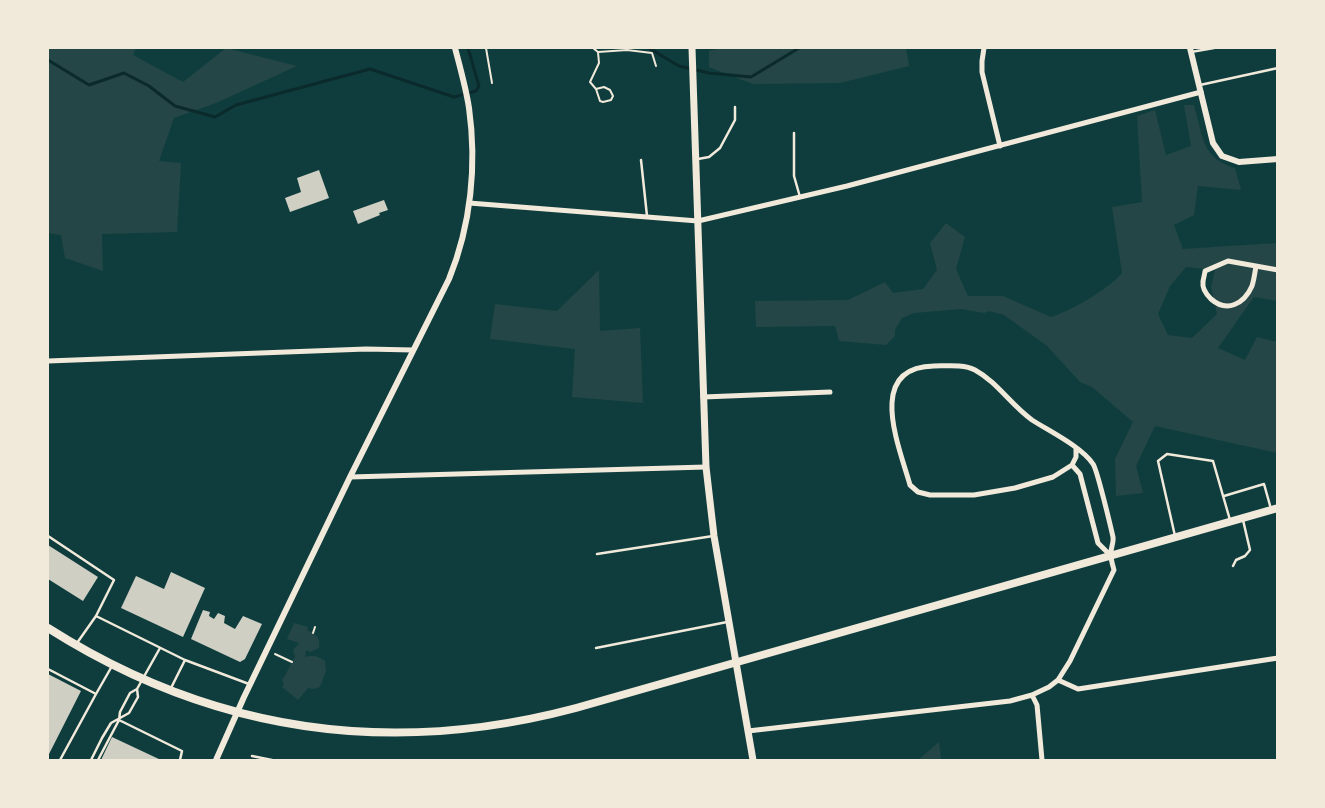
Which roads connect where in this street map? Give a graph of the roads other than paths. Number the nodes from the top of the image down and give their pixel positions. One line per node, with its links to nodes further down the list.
1 (455, 48): 15 (street)
2 (692, 48): 11 (main road)
3 (984, 48): 10 (street)
4 (1214, 48): 5 (lane)
5 (1190, 50): 7 (street)
6 (1278, 68): 7 (lane)
7 (1200, 89): 10 (street); 12 (street)
8 (735, 107): 11 (lane)
9 (794, 133): 14 (lane)
10 (1000, 146): 14 (street)
11 (696, 159): 17 (main road)
12 (1278, 159)
13 (641, 160): 16 (lane)
14 (800, 197): 17 (street)
15 (470, 203): 16 (street); 20 (street)
16 (648, 218): 17 (street)
17 (698, 221): 23 (main road)
18 (1256, 266): 18 (street); 19 (street)
19 (1278, 270)
20 (412, 350): 21 (street); 27 (street)
21 (48, 361)
22 (830, 392): 23 (street)
23 (703, 397): 26 (main road)
24 (1076, 448): 25 (street); 25 (street); 36 (street)
25 (1072, 465): 36 (street)
26 (706, 467): 27 (street); 33 (main road)
27 (350, 476): 50 (street)
28 (1224, 496): 29 (lane); 31 (lane); 34 (lane)
29 (1274, 509): 30 (main road)
30 (1242, 518): 31 (main road); 37 (lane)
31 (1231, 522): 34 (main road)
32 (48, 536): 38 (lane)
33 (714, 536): 35 (lane); 39 (main road)
34 (1176, 537): 36 (main road)
35 (597, 554)
36 (1111, 556): 49 (street); 55 (main road)
37 (1233, 566)
38 (96, 616): 41 (lane); 42 (lane)
39 (729, 622): 43 (lane); 57 (main road)
40 (48, 628): 41 (main road)
41 (75, 646): 46 (main road)
42 (160, 648): 45 (lane); 48 (lane)
43 (596, 648)
44 (1278, 658): 49 (street)
45 (185, 660): 50 (lane); 52 (lane)
46 (112, 666): 48 (main road); 53 (lane)
47 (48, 669): 53 (lane)
48 (142, 679): 51 (lane); 52 (main road)
49 (1058, 680): 54 (street)
50 (250, 684): 55 (street)
51 (137, 689): 56 (lane); 56 (lane)
52 (170, 690): 55 (main road)
53 (96, 694): 59 (lane)
54 (1032, 695): 57 (street); 66 (street)
55 (237, 713): 63 (street)
56 (119, 720): 60 (lane); 61 (lane); 62 (lane)
57 (748, 731): 65 (main road)
58 (252, 756): 64 (lane)
59 (60, 760)
60 (91, 760)
61 (98, 760)
62 (180, 760)
63 (216, 760)
64 (272, 760)
65 (753, 760)
66 (1042, 760)

